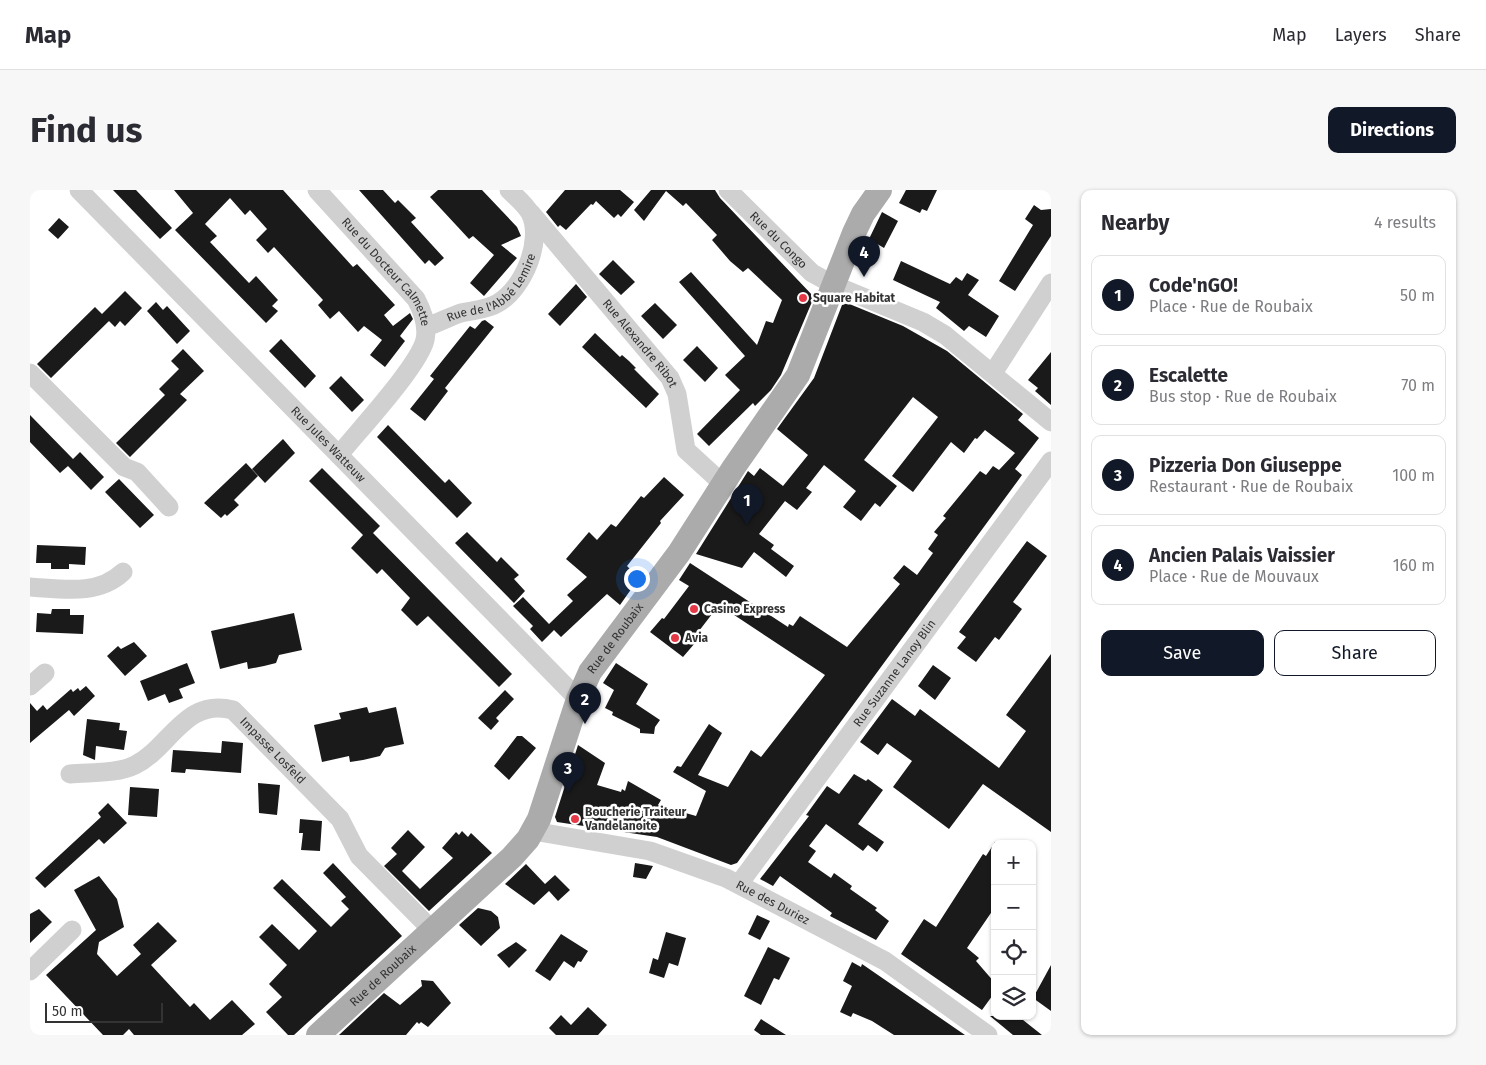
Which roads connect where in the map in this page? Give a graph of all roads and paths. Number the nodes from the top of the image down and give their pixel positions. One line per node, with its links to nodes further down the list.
1 (79, 190): 13 (street, Rue Jules Watteuw)
2 (317, 190): 9 (street, Rue du Docteur Calmette)
3 (509, 190): 6 (street)
4 (728, 190): 8 (street, Rue du Congo)
5 (880, 190): 8 (main road, Rue de Roubaix)
6 (529, 202): 9 (street, Rue de l'Abbé Lemire); 15 (street, Rue Alexandre Ribot)
7 (1051, 283): 11 (street)
8 (834, 285): 11 (street, Rue du Congo); 15 (main road, Rue de Roubaix)
9 (426, 327): 13 (street, Rue du Docteur Calmette)
10 (30, 373): 16 (street)
11 (993, 373): 12 (street, Rue du Congo)
12 (1051, 422)
13 (339, 455): 21 (street, Rue Jules Watteuw)
14 (1051, 461): 24 (street, Rue Suzanne Lanoy Blin)
15 (723, 484): 21 (main road, Rue de Roubaix)
16 (169, 508)
17 (123, 572): 18 (street)
18 (30, 587)
19 (45, 673): 20 (street)
20 (30, 686)
21 (578, 699): 23 (main road, Rue de Roubaix)
22 (70, 774): 26 (street, Impasse Losfeld)
23 (533, 831): 24 (street, Rue des Duriez); 26 (main road, Rue de Roubaix)
24 (739, 884): 29 (street, Rue des Duriez)
25 (72, 930): 27 (street)
26 (432, 930): 28 (main road, Rue de Roubaix)
27 (30, 971)
28 (318, 1035)
29 (988, 1035)

